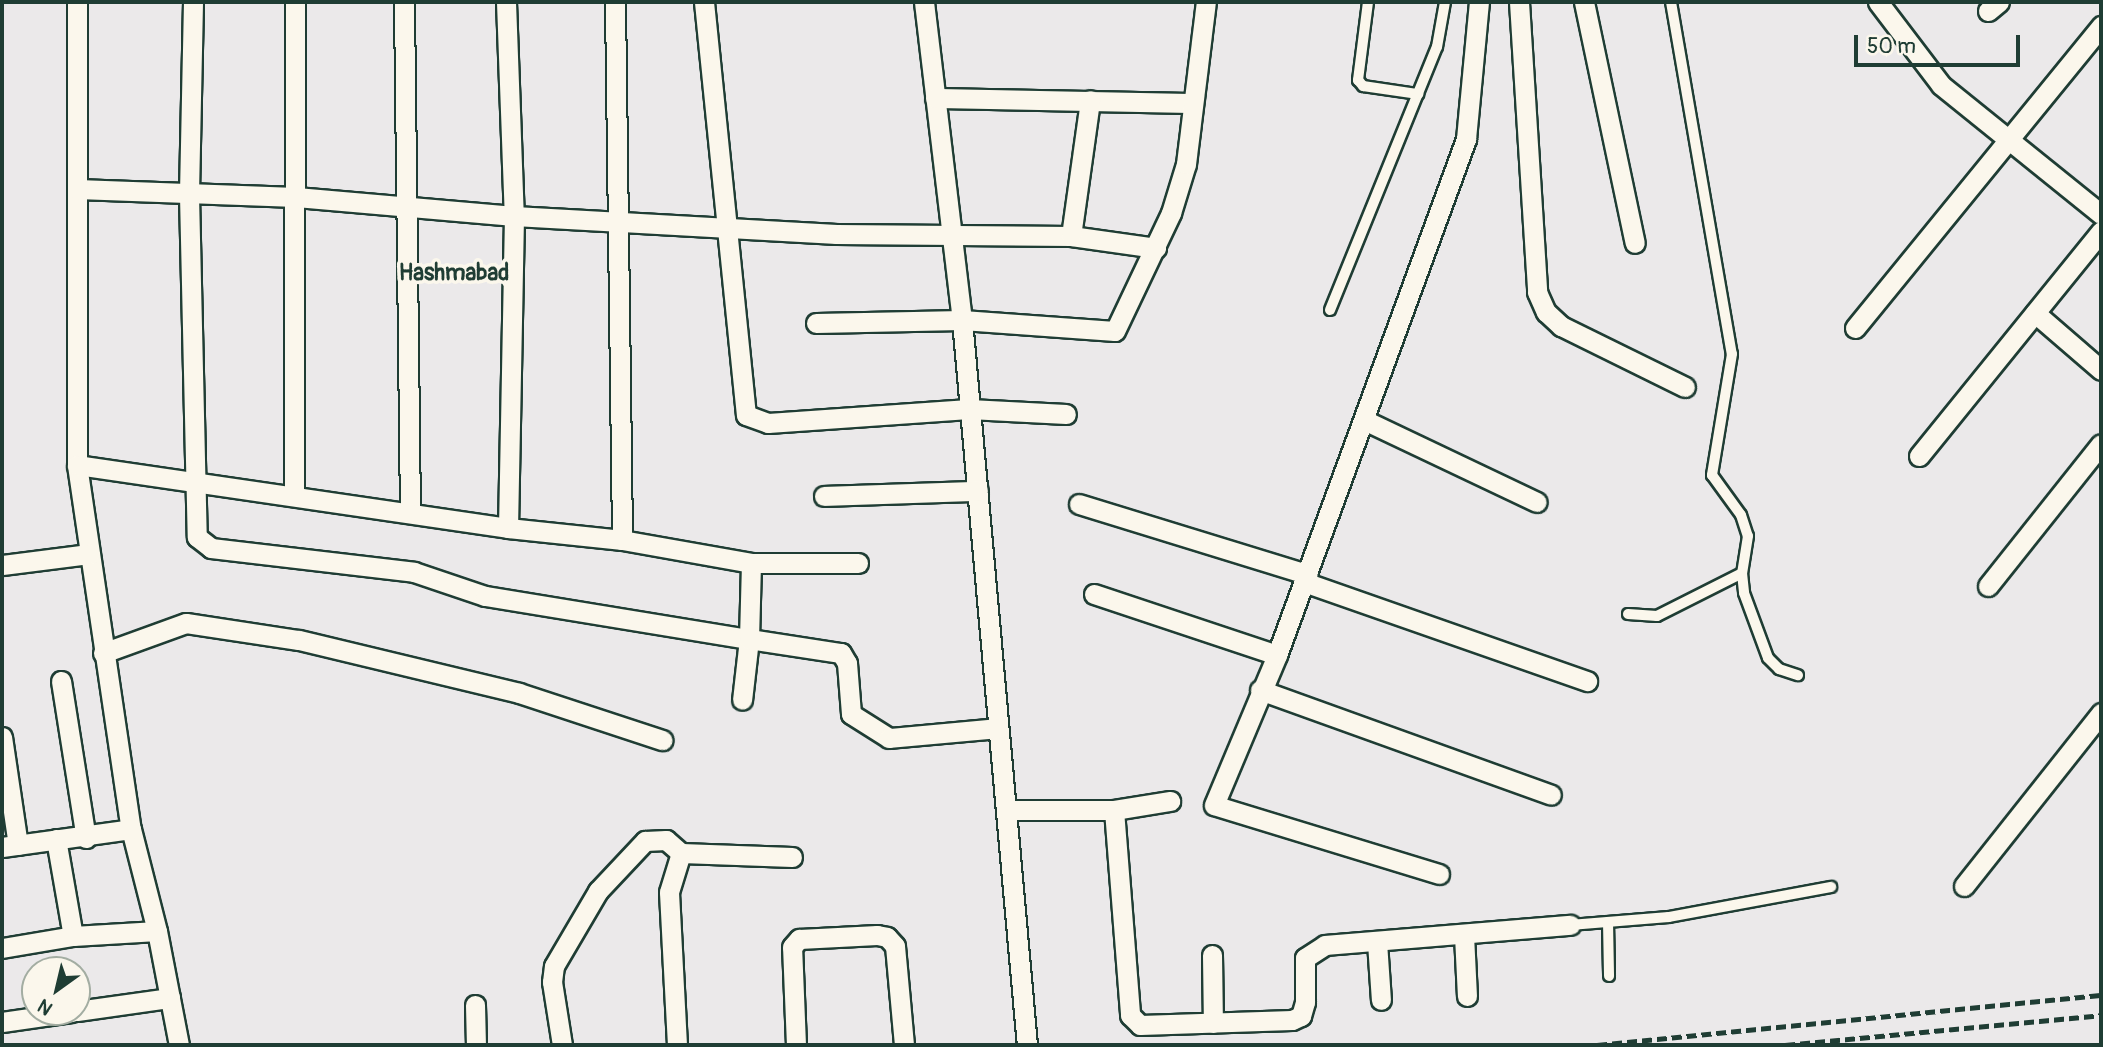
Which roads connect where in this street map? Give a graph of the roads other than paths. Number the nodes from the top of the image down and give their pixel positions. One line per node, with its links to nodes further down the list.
1 (77, 2): 23 (street)
2 (193, 2): 24 (street)
3 (295, 2): 25 (street)
4 (404, 2): 26 (street)
5 (506, 2): 28 (street)
6 (615, 2): 29 (street)
7 (704, 2): 30 (street)
8 (924, 2): 19 (street)
9 (1206, 2): 21 (street)
10 (1368, 2): 18 (lane)
11 (1445, 2): 18 (lane)
12 (1479, 2): 45 (street)
13 (1519, 2): 42 (street)
14 (1584, 2): 34 (street)
15 (1671, 2): 62 (lane)
16 (1878, 2): 22 (street)
17 (2101, 26): 22 (street)
18 (1418, 94): 36 (lane)
19 (935, 98): 20 (street); 32 (street)
20 (1090, 100): 21 (street); 33 (street)
21 (1193, 103): 35 (street)
22 (2010, 141): 27 (street); 40 (street)
23 (77, 189): 24 (street); 48 (street)
24 (189, 195): 25 (street); 49 (street)
25 (296, 197): 26 (street); 51 (street)
26 (408, 208): 28 (street); 55 (street)
27 (2101, 213)
28 (514, 216): 29 (street); 56 (street)
29 (619, 220): 30 (street); 57 (street)
30 (724, 225): 32 (street); 43 (street)
31 (2101, 231): 37 (street)
32 (953, 234): 33 (street); 38 (street)
33 (1071, 236): 35 (street)
34 (1635, 243)
35 (1156, 248): 38 (street)
36 (1331, 310)
37 (2035, 313): 41 (street); 47 (street)
38 (962, 320): 39 (street); 43 (street)
39 (816, 323)
40 (1855, 328)
41 (2101, 370)
42 (1685, 387)
43 (970, 409): 44 (street); 50 (street)
44 (1066, 414)
45 (1364, 419): 53 (street); 63 (street)
46 (2101, 444): 64 (street)
47 (1919, 456)
48 (78, 465): 49 (street); 58 (street)
49 (194, 479): 51 (street); 67 (street)
50 (978, 491): 52 (street); 76 (street)
51 (294, 496): 55 (street)
52 (824, 496)
53 (1537, 502)
54 (1079, 504): 63 (street)
55 (410, 513): 56 (street)
56 (508, 528): 57 (street)
57 (622, 540): 59 (street)
58 (89, 554): 61 (street); 68 (street)
59 (751, 563): 60 (street); 67 (street)
60 (858, 563)
61 (2, 565)
62 (1742, 573): 66 (lane); 70 (lane)
63 (1305, 578): 69 (street); 72 (street)
64 (1988, 586)
65 (1094, 594): 69 (street)
66 (1628, 614)
67 (749, 639): 74 (street); 76 (street)
68 (103, 653): 78 (street); 83 (street)
69 (1277, 655): 73 (street)
70 (1798, 676)
71 (61, 681): 84 (street)
72 (1587, 681)
73 (1260, 690): 79 (street); 89 (street)
74 (742, 700)
75 (2101, 713): 90 (street)
76 (998, 728): 81 (street)
77 (2, 737): 86 (street)
78 (662, 740)
79 (1551, 795)
80 (1170, 801): 82 (street)
81 (1009, 810): 82 (street); 115 (street)
82 (1114, 810): 108 (street)
83 (131, 829): 84 (street); 94 (street)
84 (86, 838): 85 (street)
85 (56, 839): 86 (street); 96 (street)
86 (10, 846)
87 (681, 853): 88 (street); 111 (street); 112 (street)
88 (792, 857)
89 (1439, 874)
90 (1964, 886)
91 (1831, 887): 92 (lane)
92 (1608, 922): 93 (lane); 100 (lane)
93 (1570, 925): 95 (street)
94 (157, 931): 96 (street); 102 (street)
95 (1464, 935): 97 (street); 101 (street)
96 (73, 936): 98 (street)
97 (1377, 942): 103 (street); 108 (street)
98 (2, 947)
99 (1212, 955): 108 (street)
100 (1609, 976)
101 (1467, 996)
102 (170, 998): 105 (street); 109 (street)
103 (1381, 1000)
104 (475, 1005): 110 (street)
105 (91, 1009)
106 (21, 1019): 107 (street)
107 (2, 1022)
108 (1213, 1023)
109 (179, 1045)
110 (476, 1045)
111 (562, 1045)
112 (677, 1045)
113 (796, 1045): 114 (street)
114 (905, 1045)
115 (1027, 1045)

